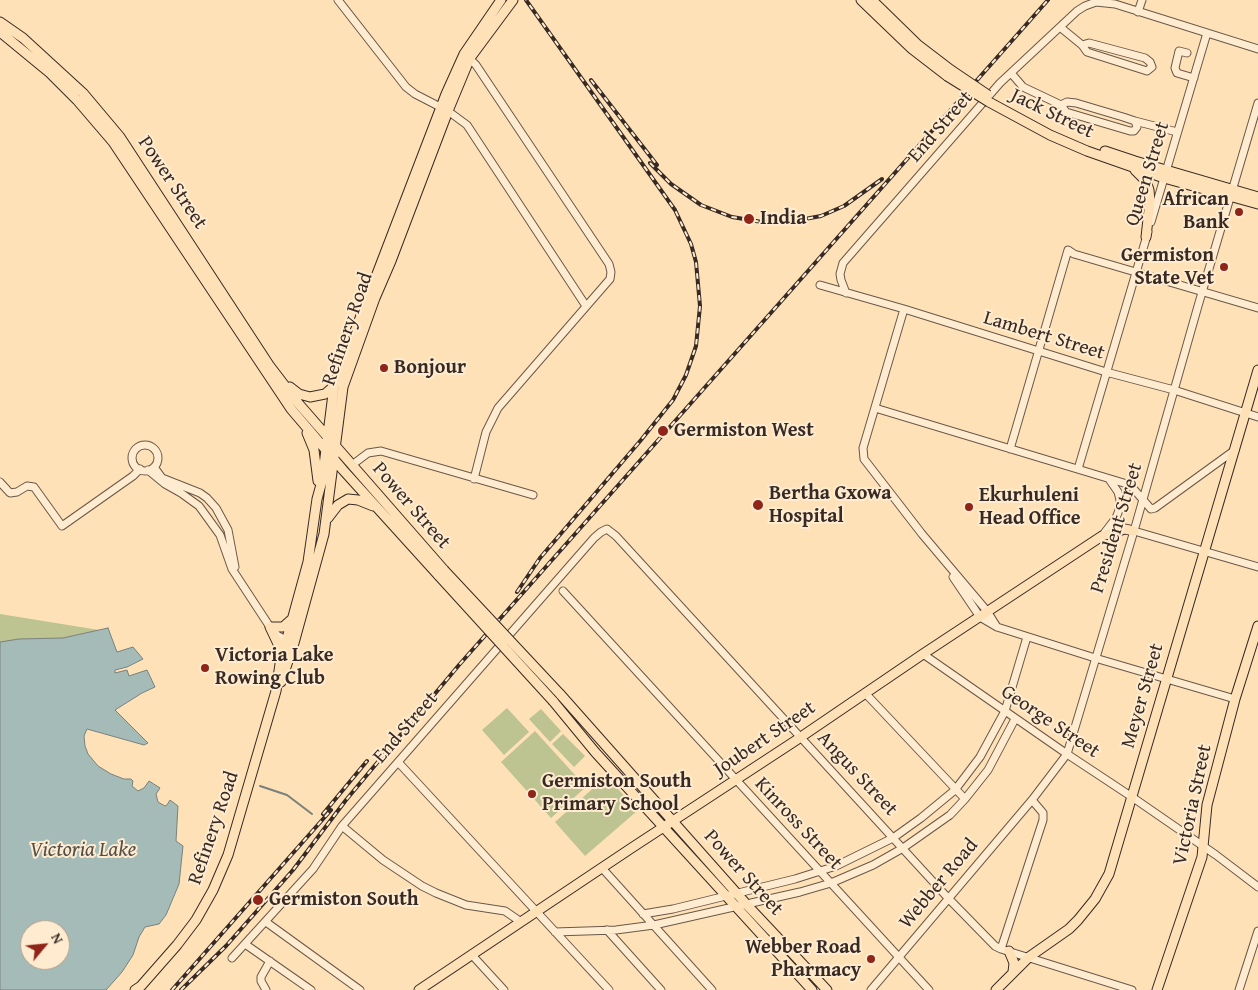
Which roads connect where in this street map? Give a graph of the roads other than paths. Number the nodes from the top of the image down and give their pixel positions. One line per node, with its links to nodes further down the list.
1 (338, 0): 22 (street)
2 (861, 0): 12 (main road, Jack Street)
3 (872, 0): 12 (main road, Jack Street)
4 (1142, 0): 6 (street)
5 (508, 2): 15 (main road, Refinery Road)
6 (1138, 12): 8 (street, End Street); 10 (street)
7 (0, 22): 18 (main road, Power Street)
8 (1060, 27): 11 (street); 16 (street, End Street)
9 (0, 32): 18 (main road, Power Street)
10 (1207, 33): 13 (street); 17 (street, Queen Street)
11 (1082, 45): 11 (street)
12 (914, 46): 19 (main road, Jack Street, bridge)
13 (1258, 49)
14 (1187, 53): 17 (street)
15 (467, 56): 22 (main road, Refinery Road); 37 (street)
16 (1011, 73): 21 (street); 35 (street, End Street)
17 (1194, 78): 24 (street, Queen Street)
18 (80, 97): 30 (main road, Power Street)
19 (990, 100): 25 (main road, Jack Street); 26 (main road, Jack Street)
20 (1258, 103): 27 (street, President Street)
21 (1061, 105): 23 (street); 23 (street)
22 (445, 109): 32 (main road, Refinery Road); 37 (street)
23 (1135, 121): 24 (street)
24 (1178, 132): 26 (street, Queen Street)
25 (1132, 167): 26 (main road, Jack Street); 31 (main road)
26 (1165, 174): 27 (main road, Jack Street); 31 (street, Queen Street)
27 (1232, 193): 28 (main road, Jack Street); 29 (main road, Jack Street); 36 (street, President Street)
28 (1258, 196)
29 (1258, 204)
30 (175, 226): 41 (main road, Power Street); 50 (main road, Power Street)
31 (1146, 237): 33 (street, Queen Street)
32 (387, 260): 44 (main road, Refinery Road); 49 (main road, Refinery Road)
33 (1136, 272): 36 (street); 40 (street); 43 (street, Queen Street)
34 (820, 285): 35 (street, Lambert Street)
35 (846, 292): 39 (street, Lambert Street)
36 (1202, 292): 38 (street); 45 (street, President Street)
37 (586, 306): 60 (street)
38 (1258, 308)
39 (904, 310): 40 (street, Lambert Street); 46 (street)
40 (1038, 350): 43 (street, Lambert Street); 53 (street)
41 (269, 364): 44 (main road); 51 (main road, Power Street)
42 (1258, 370): 47 (main road, Meyer Street)
43 (1106, 372): 45 (street, Lambert Street); 59 (street, Queen Street)
44 (334, 386): 51 (main road, Refinery Road)
45 (1174, 390): 47 (street, Lambert Street); 66 (street, President Street)
46 (875, 408): 53 (street); 80 (street)
47 (1246, 413): 48 (street, Lambert Street); 55 (main road, Meyer Street)
48 (1258, 417)
49 (339, 422): 52 (main road, Refinery Road); 57 (main road)
50 (303, 424): 54 (main road, Power Street); 65 (main road)
51 (328, 438): 52 (main road, Power Street); 54 (main road, Refinery Road)
52 (336, 446): 56 (main road, Refinery Road); 57 (main road, Power Street)
53 (1010, 449): 59 (street)
54 (326, 450): 56 (main road, Power Street); 62 (main road, Refinery Road)
55 (1235, 450): 66 (street); 74 (main road, Meyer Street)
56 (334, 459): 62 (main road, Refinery Road); 67 (main road, Power Street)
57 (350, 463): 60 (street); 76 (main road, Power Street)
58 (147, 469): 63 (street); 68 (street); 70 (street)
59 (1078, 469): 61 (street)
60 (474, 479): 64 (street)
61 (1109, 479): 66 (street); 73 (street)
62 (326, 481): 65 (main road, Refinery Road); 69 (main road, Refinery Road)
63 (0, 482)
64 (534, 496)
65 (317, 499): 79 (main road, Refinery Road)
66 (1143, 499): 72 (street, President Street)
67 (377, 508): 69 (main road); 76 (main road, Power Street)
68 (224, 521): 70 (street); 77 (street)
69 (326, 521): 84 (main road, Refinery Road)
70 (214, 527): 77 (street)
71 (611, 531): 95 (street, Angus Street); 97 (street, End Street)
72 (1134, 531): 73 (main road, Joubert Street); 74 (street); 86 (street, President Street)
73 (1102, 536): 80 (main road, Joubert Street)
74 (1204, 552): 75 (street); 88 (main road, Meyer Street)
75 (1258, 567)
76 (442, 573): 91 (main road, Power Street, bridge)
77 (237, 576): 82 (street)
78 (563, 591): 98 (street, Kinross Street)
79 (295, 614): 82 (main road); 84 (main road, Refinery Road)
80 (984, 614): 83 (street); 85 (main road, Joubert Street)
81 (1258, 626): 92 (main road, Victoria Street)
82 (270, 627): 84 (street); 87 (main road)
83 (1027, 637): 86 (street); 93 (street)
84 (291, 642): 87 (main road, Refinery Road); 89 (main road, Refinery Road)
85 (923, 654): 90 (main road, Joubert Street); 93 (street, George Street)
86 (1094, 658): 88 (street); 96 (street, President Street)
87 (280, 664): 89 (main road, Refinery Road)
88 (1166, 678): 92 (street); 100 (main road, Meyer Street)
89 (276, 691): 133 (main road, Refinery Road)
90 (865, 693): 95 (main road, Joubert Street); 99 (street)
91 (556, 698): 103 (main road, Power Street); 105 (main road, Power Street)
92 (1235, 699): 107 (main road, Victoria Street)
93 (1005, 711): 94 (street, George Street); 99 (street)
94 (1016, 719): 96 (street, George Street); 101 (street)
95 (801, 737): 98 (main road, Joubert Street); 106 (street, Angus Street)
96 (1067, 754): 100 (street, George Street); 102 (street, President Street)
97 (398, 762): 104 (street, End Street); 117 (street)
98 (736, 780): 103 (main road, Joubert Street); 110 (street, Kinross Street)
99 (955, 790): 101 (street); 106 (street)
100 (1132, 797): 107 (street, George Street); 129 (main road, Meyer Street)
101 (965, 799): 108 (street)
102 (1032, 800): 115 (street, Webber Road); 126 (street)
103 (673, 821): 105 (main road, Joubert Street); 113 (main road, Power Street)
104 (342, 826): 119 (street, End Street); 120 (street)
105 (665, 827): 109 (main road, Joubert Street); 114 (main road, Power Street)
106 (893, 838): 108 (street, Angus Street); 110 (street)
107 (1203, 847): 112 (street, George Street); 148 (main road, Victoria Street)
108 (903, 848): 111 (street); 115 (street, Angus Street)
109 (602, 868): 117 (main road, Joubert Street); 118 (street)
110 (820, 871): 111 (street, Kinross Street); 113 (street)
111 (830, 883): 116 (street); 128 (street, Kinross Street)
112 (1258, 887)
113 (737, 893): 114 (street); 116 (main road, Power Street)
114 (727, 895): 116 (main road, Power Street); 118 (street)
115 (948, 898): 126 (street, Angus Street); 128 (street, Webber Road)
116 (742, 905): 121 (street); 142 (main road, Power Street); 143 (main road, Power Street)
117 (537, 912): 120 (main road, Joubert Street); 124 (street)
118 (643, 914): 121 (street)
119 (266, 922): 125 (street, End Street); 136 (street)
120 (521, 922): 127 (main road, Joubert Street)
121 (654, 925): 122 (street); 141 (street)
122 (607, 930): 124 (street); 140 (street)
123 (1258, 931): 149 (street)
124 (554, 932): 139 (street)
125 (245, 944): 130 (street, End Street); 131 (street)
126 (1005, 950): 129 (street, Angus Street); 132 (main road)
127 (472, 955): 137 (main road, Joubert Street); 138 (street)
128 (899, 956): 144 (street, Webber Road); 145 (street, Kinross Street)
129 (1029, 957): 132 (main road, Meyer Street); 147 (street, Angus Street)
130 (232, 958)
131 (270, 961): 134 (street); 135 (street)
132 (1013, 972): 146 (main road, Meyer Street)
133 (138, 989)
134 (266, 990)
135 (311, 990)
136 (360, 990)
137 (419, 990)
138 (504, 990)
139 (608, 990)
140 (661, 990)
141 (712, 990)
142 (812, 990)
143 (828, 990)
144 (871, 990)
145 (929, 990)
146 (996, 990)
147 (1132, 990)
148 (1157, 990)
149 (1239, 990)

